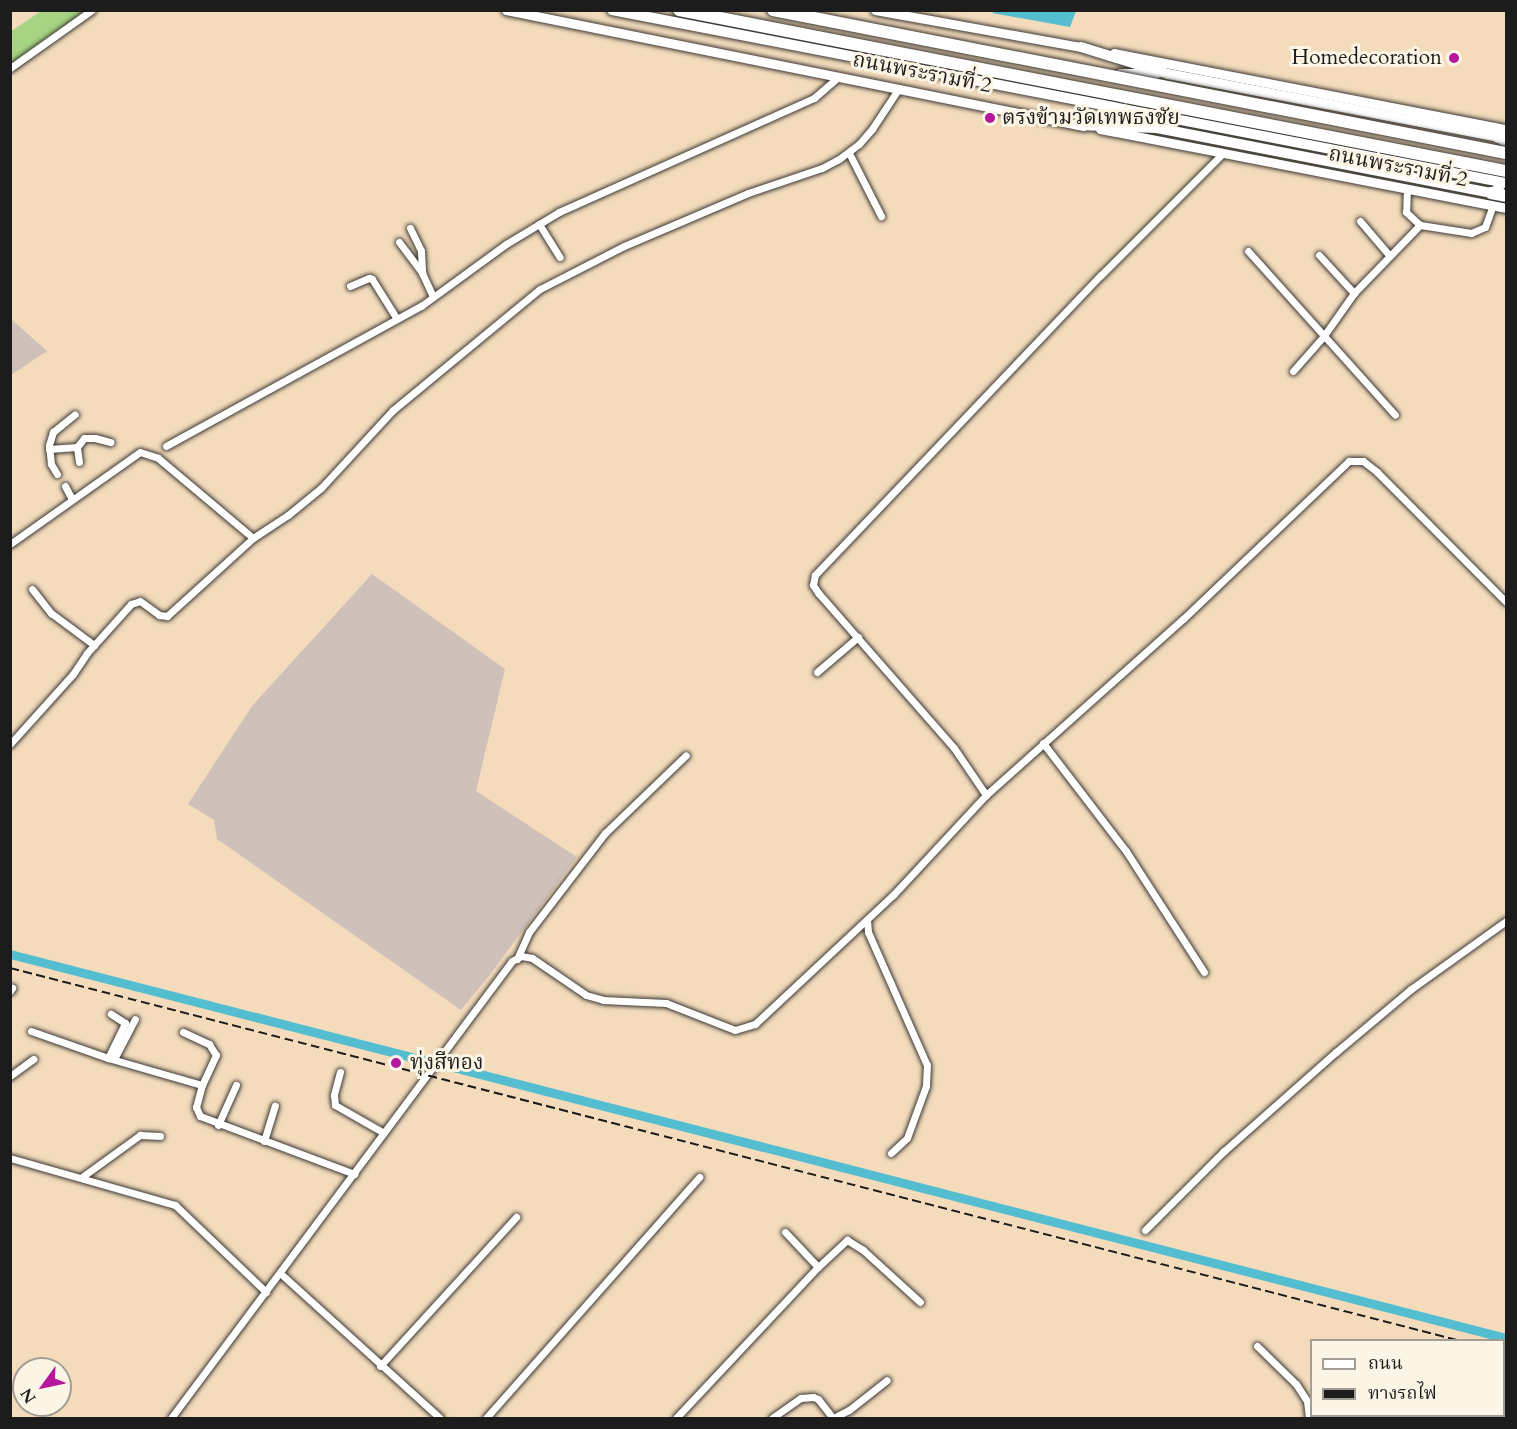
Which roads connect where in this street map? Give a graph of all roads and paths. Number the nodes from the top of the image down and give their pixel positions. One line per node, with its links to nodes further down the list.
1 (92, 10): 10 (street)
2 (506, 10): 13 (main road, ถนนพระรามที่ 2)
3 (612, 10): 15 (highway, ถนนพระรามที่ 2)
4 (679, 10): 22 (highway)
5 (764, 10): 12 (highway, ถนนพระรามที่ 2)
6 (773, 10): 21 (highway, bridge)
7 (875, 10): 8 (main road)
8 (909, 13): 9 (main road)
9 (1081, 47): 11 (highway); 18 (main road)
10 (10, 68)
11 (1168, 74): 12 (highway); 18 (highway)
12 (1090, 75): 21 (highway, ถนนพระรามที่ 2)
13 (839, 76): 14 (main road, ถนนพระรามที่ 2); 31 (street)
14 (899, 88): 16 (main road, ถนนพระรามที่ 2); 19 (street)
15 (1084, 102): 17 (highway); 23 (highway, ถนนพระรามที่ 2)
16 (1078, 125): 17 (highway); 20 (main road, ถนนพระรามที่ 2)
17 (1157, 128): 25 (highway)
18 (1504, 137)
19 (849, 153): 29 (street); 56 (street)
20 (1223, 153): 24 (main road, ถนนพระรามที่ 2); 60 (street)
21 (1506, 155)
22 (1506, 171)
23 (1506, 183): 25 (highway)
24 (1407, 188): 27 (main road, ถนนพระรามที่ 2); 32 (street)
25 (1491, 193): 26 (highway)
26 (1506, 196)
27 (1493, 206): 28 (main road, ถนนพระรามที่ 2); 32 (street)
28 (1506, 208)
29 (881, 216)
30 (1360, 221): 37 (street)
31 (538, 224): 38 (street); 42 (street)
32 (1420, 225): 37 (street)
33 (410, 228): 39 (street)
34 (399, 242): 39 (street)
35 (1248, 251): 44 (street)
36 (1319, 255): 41 (street)
37 (1389, 255): 41 (street)
38 (560, 258)
39 (422, 273): 42 (street)
40 (350, 286): 43 (street)
41 (1354, 293): 44 (street)
42 (433, 297): 43 (street)
43 (398, 319): 49 (street)
44 (1324, 336): 45 (street); 47 (street)
45 (1293, 371)
46 (75, 414): 51 (street)
47 (1395, 415)
48 (110, 442): 50 (street)
49 (166, 446)
50 (77, 447): 51 (street); 52 (street)
51 (49, 449): 53 (street)
52 (79, 462)
53 (57, 474)
54 (65, 486): 55 (street)
55 (72, 499): 56 (street); 57 (street)
56 (253, 538): 61 (street)
57 (10, 544)
58 (32, 589): 61 (street)
59 (1506, 602): 63 (street)
60 (858, 637): 62 (street); 66 (street)
61 (94, 645): 64 (street)
62 (817, 672)
63 (1043, 743): 66 (street); 70 (street)
64 (10, 744)
65 (686, 755): 69 (street)
66 (986, 795): 67 (street)
67 (867, 920): 69 (street); 86 (street)
68 (1506, 921): 92 (street)
69 (517, 958): 83 (street)
70 (1204, 972)
71 (111, 1014): 75 (street)
72 (135, 1019): 75 (street)
73 (31, 1031): 75 (street)
74 (183, 1032): 79 (street)
75 (111, 1058): 79 (street)
76 (33, 1059): 78 (street)
77 (340, 1072): 83 (street)
78 (10, 1076)
79 (202, 1085): 82 (street)
80 (236, 1085): 82 (street)
81 (275, 1106): 85 (street)
82 (218, 1125): 85 (street)
83 (384, 1133): 88 (street)
84 (160, 1136): 89 (street)
85 (264, 1142): 88 (street)
86 (891, 1153)
87 (10, 1158): 89 (street)
88 (354, 1174): 95 (street)
89 (82, 1177): 96 (street)
90 (699, 1177): 103 (street)
91 (516, 1217): 99 (street)
92 (1145, 1230)
93 (785, 1232): 94 (street)
94 (818, 1267): 97 (street); 104 (street)
95 (280, 1273): 96 (street); 99 (street)
96 (266, 1292): 101 (street)
97 (920, 1302)
98 (1257, 1346): 106 (street)
99 (380, 1366): 102 (street)
100 (887, 1380): 105 (street)
101 (171, 1419)
102 (440, 1419)
103 (486, 1419)
104 (676, 1419)
105 (772, 1419)
106 (1309, 1419)

